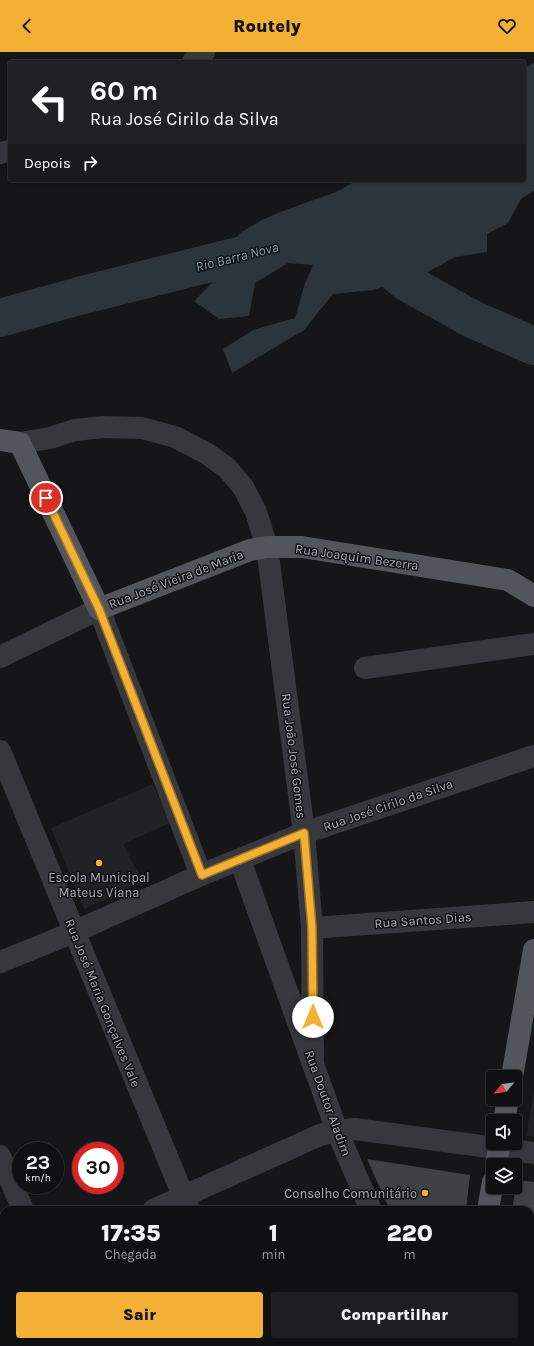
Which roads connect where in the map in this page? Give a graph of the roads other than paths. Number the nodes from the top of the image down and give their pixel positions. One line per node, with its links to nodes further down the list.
1 (204, 52): 2 (street)
2 (195, 60)
3 (10, 441): 4 (street); 6 (main road)
4 (267, 547): 5 (main road, Rua Joaquim Bezerra); 6 (main road, Rua José Vieira de Maria); 12 (street, Rua João José Gomes)
5 (534, 596)
6 (99, 609): 8 (street, Rua José Vieira de Maria); 14 (street)
7 (534, 644): 9 (street)
8 (0, 656)
9 (365, 668)
10 (0, 751): 17 (street, Rua José Maria Gonçalves Vale)
11 (534, 756): 12 (street, Rua José Cirilo da Silva)
12 (304, 833): 13 (street, Rua José Cirilo da Silva); 16 (street, Rua João José Gomes)
13 (240, 860): 14 (street, Rua José Cirilo da Silva); 21 (street, Rua Doutor Aladim)
14 (202, 875): 17 (street, Rua José Cirilo da Silva)
15 (534, 912): 16 (street, Rua Santos Dias)
16 (312, 928): 21 (street, Rua João José Gomes)
17 (74, 932): 19 (street, Rua José Cirilo da Silva); 28 (street, Rua José Maria Gonçalves Vale)
18 (534, 950): 20 (main road)
19 (0, 962)
20 (531, 989): 22 (main road)
21 (313, 1061): 23 (street, Rua Doutor Aladim)
22 (514, 1070)
23 (337, 1131): 24 (street); 28 (street); 31 (street, Rua Doutor Aladim)
24 (498, 1152): 25 (street)
25 (534, 1153)
26 (0, 1156): 29 (street)
27 (491, 1194): 32 (main road)
28 (186, 1203): 30 (street)
29 (21, 1206)
30 (172, 1206)
31 (369, 1206)
32 (489, 1206)

